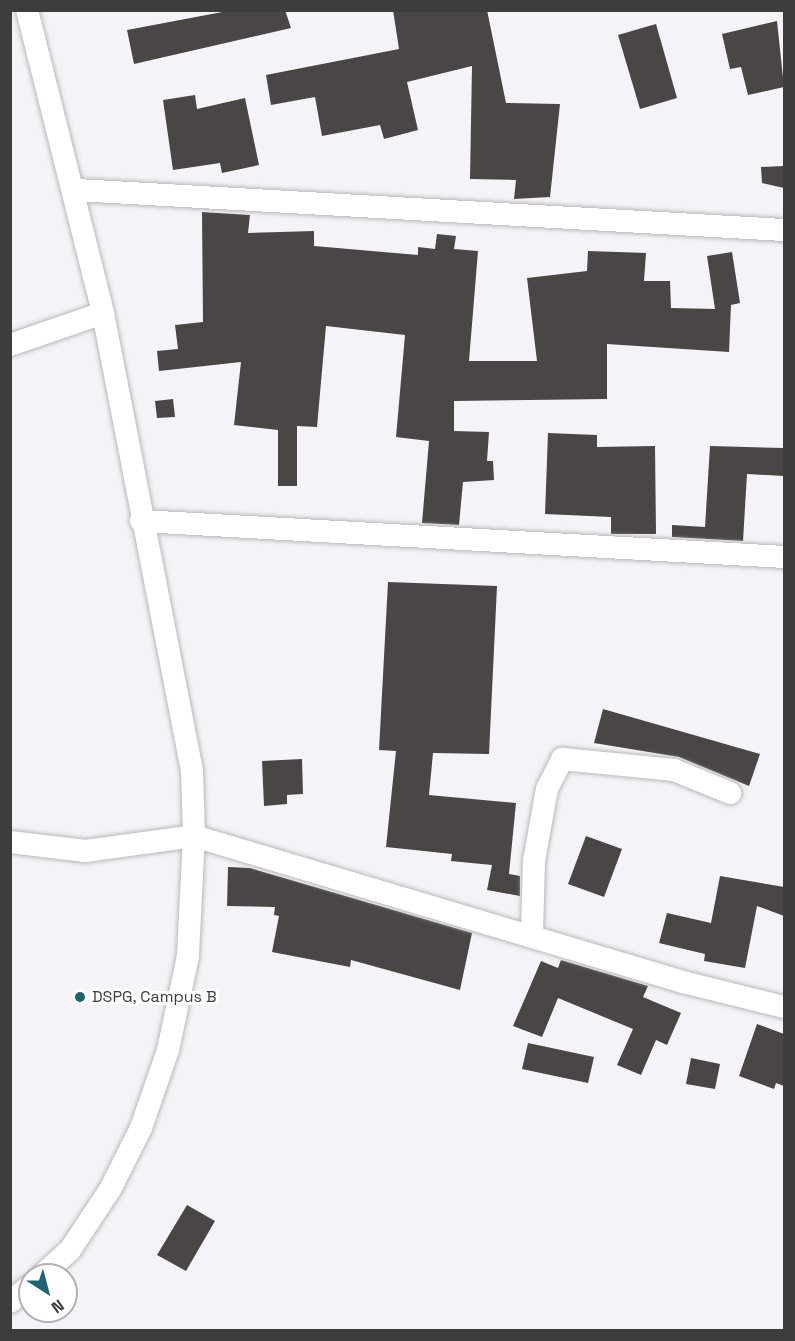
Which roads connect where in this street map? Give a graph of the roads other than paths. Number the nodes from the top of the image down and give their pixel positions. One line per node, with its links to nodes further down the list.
1 (27, 10): 2 (street)
2 (76, 190): 3 (street); 4 (street)
3 (784, 230)
4 (103, 313): 5 (street); 6 (street)
5 (10, 345)
6 (141, 521): 7 (street); 9 (street)
7 (784, 557)
8 (730, 793): 11 (street)
9 (194, 836): 10 (street); 11 (street); 13 (street)
10 (10, 842)
11 (532, 933): 12 (street)
12 (784, 1007)
13 (55, 1263)

